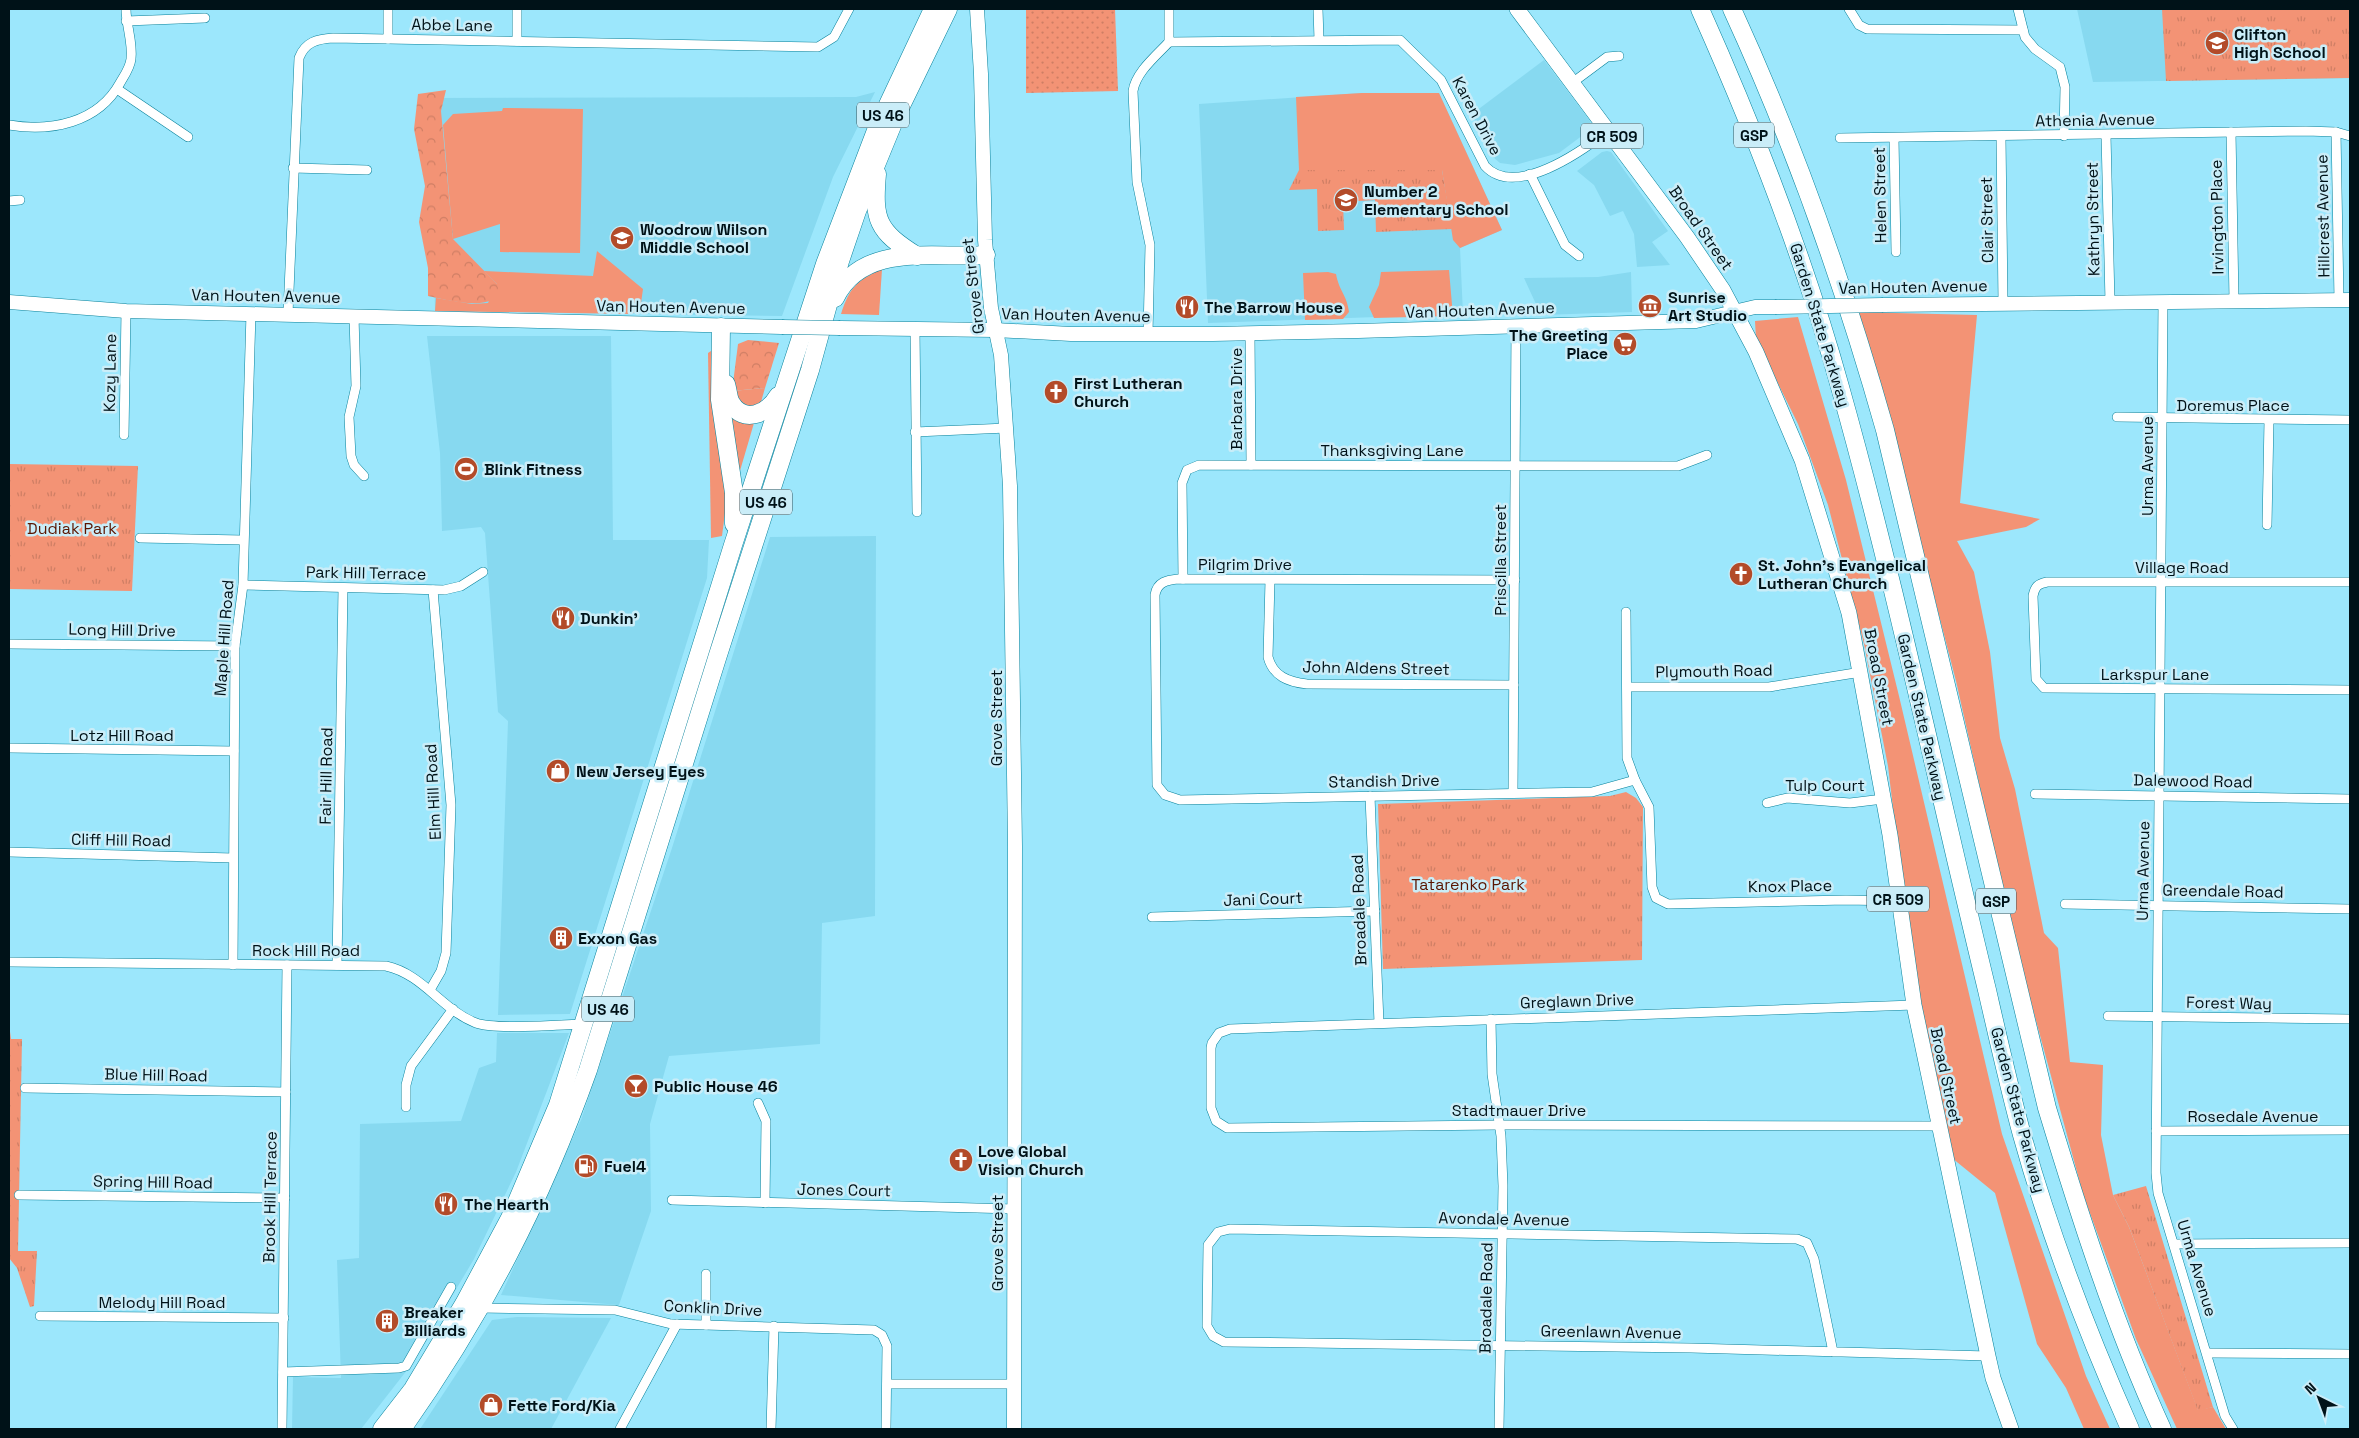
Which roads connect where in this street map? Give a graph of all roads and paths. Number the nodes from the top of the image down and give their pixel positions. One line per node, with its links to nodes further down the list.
1 (126, 9): 16 (street)
2 (388, 9): 18 (street)
3 (517, 9): 20 (street)
4 (849, 9): 20 (street, Abbe Lane)
5 (933, 9): 65 (highway, US 46)
6 (948, 9): 36 (highway, US 46)
7 (977, 9): 43 (main road, Grove Street)
8 (1169, 9): 21 (street)
9 (1318, 9): 19 (street)
10 (1517, 9): 23 (main road, Broad Street / CR 509)
11 (1700, 9): 175 (highway, Garden State Parkway / GSP)
12 (1732, 9): 176 (highway, Garden State Parkway / GSP)
13 (1849, 9): 17 (street)
14 (2018, 9): 17 (street)
15 (205, 18): 16 (street)
16 (126, 21): 24 (street)
17 (2023, 30): 30 (street)
18 (388, 39): 20 (street, Abbe Lane); 37 (street, Abbe Lane)
19 (1319, 40): 21 (street, Karen Drive); 39 (street, Karen Drive)
20 (517, 41)
21 (1169, 42): 63 (street)
22 (1619, 56): 23 (street)
23 (1572, 84): 26 (main road, Broad Street / CR 509)
24 (117, 89): 25 (street); 32 (street)
25 (9, 125)
26 (1608, 131): 39 (street, Karen Drive); 53 (main road, Broad Street / CR 509)
27 (2231, 132): 28 (street, Athenia Avenue); 29 (street, Athenia Avenue); 46 (street, Irvington Place)
28 (2336, 132): 31 (street, Athenia Avenue); 47 (street, Hillcrest Avenue)
29 (2106, 135): 30 (street, Athenia Avenue); 50 (street, Kathryn Street)
30 (2064, 136): 33 (street, Athenia Avenue)
31 (2350, 136)
32 (188, 137)
33 (2001, 137): 35 (street, Athenia Avenue); 51 (street, Clair Street)
34 (1840, 138): 35 (street, Athenia Avenue)
35 (1894, 138): 42 (street, Helen Street)
36 (879, 157): 44 (highway); 57 (highway, US 46)
37 (293, 168): 38 (street); 55 (street, Abbe Lane)
38 (367, 170)
39 (1530, 174): 45 (street)
40 (20, 200): 41 (street)
41 (9, 201)
42 (1896, 252)
43 (986, 255): 44 (highway); 61 (main road, Grove Street)
44 (917, 256): 57 (highway)
45 (1580, 256)
46 (2234, 300): 47 (main road, Van Houten Avenue); 48 (main road, Van Houten Avenue)
47 (2345, 300)
48 (2163, 301): 50 (main road, Van Houten Avenue); 67 (street, Urma Avenue)
49 (9, 302): 52 (main road, Van Houten Avenue)
50 (2110, 302): 51 (main road, Van Houten Avenue)
51 (2003, 303): 53 (main road, Van Houten Avenue, bridge)
52 (126, 310): 54 (main road, Van Houten Avenue); 72 (street, Kozy Lane)
53 (1736, 312): 59 (main road, Van Houten Avenue); 95 (main road, Broad Street / CR 509)
54 (252, 313): 55 (main road, Van Houten Avenue); 80 (street, Maple Hill Road)
55 (288, 314): 56 (main road, Van Houten Avenue)
56 (354, 316): 58 (main road, Van Houten Avenue); 76 (street)
57 (833, 324): 58 (main road, Van Houten Avenue, bridge); 60 (main road, Van Houten Avenue); 151 (highway, US 46)
58 (721, 327): 64 (highway)
59 (1516, 327): 62 (main road, Van Houten Avenue); 75 (street, Priscilla Street)
60 (915, 329): 61 (main road, Van Houten Avenue); 71 (street)
61 (995, 330): 63 (main road, Van Houten Avenue); 70 (main road, Grove Street)
62 (1250, 333): 63 (main road, Van Houten Avenue); 74 (street, Barbara Drive)
63 (1148, 334)
64 (721, 356): 65 (highway); 81 (highway)
65 (787, 377): 81 (highway, US 46)
66 (2117, 418): 67 (street, Doremus Place)
67 (2162, 419): 68 (street, Doremus Place); 86 (street, Urma Avenue)
68 (2269, 420): 69 (street, Doremus Place); 78 (street)
69 (2350, 420)
70 (1007, 428): 71 (street); 145 (main road, Grove Street)
71 (916, 432): 77 (street)
72 (124, 435)
73 (1707, 455): 75 (street, Thanksgiving Lane)
74 (1251, 465): 75 (street, Thanksgiving Lane); 83 (street, Thanksgiving Lane)
75 (1515, 465): 85 (street, Priscilla Street)
76 (364, 476)
77 (917, 512)
78 (2267, 525)
79 (140, 538): 80 (street)
80 (243, 540): 88 (street, Maple Hill Road)
81 (733, 545): 131 (highway, US 46)
82 (483, 572): 90 (street, Park Hill Terrace)
83 (1183, 579): 84 (street, Pilgrim Drive); 102 (street, Pilgrim Drive)
84 (1270, 580): 85 (street, Pilgrim Drive); 96 (street, John Aldens Street)
85 (1515, 580): 96 (street, Priscilla Street)
86 (2161, 582): 87 (street, Village Road); 91 (street, Village Road); 98 (street, Urma Avenue)
87 (2350, 582)
88 (243, 585): 89 (street, Park Hill Terrace); 94 (street, Maple Hill Road)
89 (343, 588): 90 (street, Park Hill Terrace); 122 (street, Fair Hill Road)
90 (433, 590): 123 (street, Elm Hill Road)
91 (2033, 607): 98 (street, Larkspur Lane)
92 (1626, 612): 97 (street, Knox Place)
93 (9, 644): 94 (street, Long Hill Drive)
94 (235, 646): 101 (street, Maple Hill Road)
95 (1861, 672): 97 (street, Plymouth Road); 108 (main road, Broad Street / CR 509)
96 (1514, 685): 104 (street, Priscilla Street)
97 (1627, 687): 103 (street, Knox Place)
98 (2160, 688): 99 (street, Larkspur Lane); 107 (street, Urma Avenue)
99 (2350, 690)
100 (9, 748): 101 (street, Lotz Hill Road)
101 (234, 751): 112 (street, Maple Hill Road)
102 (1156, 767): 106 (street, Standish Drive)
103 (1635, 780): 104 (street, Standish Drive); 113 (street, Knox Place)
104 (1513, 793): 106 (street, Standish Drive)
105 (2035, 794): 107 (street, Dalewood Road)
106 (1370, 796): 117 (street, Broadale Road)
107 (2159, 796): 109 (street, Dalewood Road); 115 (street, Urma Avenue)
108 (1883, 799): 110 (street, Tulp Court); 113 (main road, Broad Street / CR 509)
109 (2350, 799)
110 (1767, 803)
111 (9, 852): 112 (street, Cliff Hill Road)
112 (233, 858): 120 (street, Maple Hill Road)
113 (1898, 901): 124 (main road, Broad Street / CR 509)
114 (2065, 904): 115 (street, Greendale Road)
115 (2158, 904): 116 (street, Greendale Road); 127 (street, Urma Avenue)
116 (2350, 909)
117 (1374, 911): 118 (street, Jani Court); 130 (street, Broadale Road)
118 (1152, 917)
119 (9, 962): 120 (street, Rock Hill Road)
120 (234, 965): 121 (street, Rock Hill Road)
121 (287, 965): 122 (street, Rock Hill Road); 134 (street, Brook Hill Terrace)
122 (337, 965): 123 (street, Rock Hill Road)
123 (430, 990): 125 (street, Rock Hill Road)
124 (1914, 1005): 128 (street, Greglawn Drive); 138 (main road, Broad Street / CR 509)
125 (453, 1008): 131 (street, Rock Hill Road); 136 (street)
126 (2108, 1016): 127 (street, Forest Way)
127 (2157, 1017): 129 (street, Forest Way); 140 (street, Urma Avenue)
128 (1491, 1019): 130 (street, Greglawn Drive); 137 (street, Broadale Road)
129 (2350, 1019)
130 (1378, 1023): 132 (street, Greglawn Drive)
131 (584, 1024): 167 (highway, US 46)
132 (1242, 1028): 137 (street, Stadtmauer Drive)
133 (25, 1088): 134 (street, Blue Hill Road)
134 (286, 1092): 142 (street, Brook Hill Terrace)
135 (758, 1103): 144 (street)
136 (406, 1106)
137 (1499, 1125): 138 (street, Stadtmauer Drive); 146 (street, Broadale Road)
138 (1939, 1126): 162 (main road, Broad Street / CR 509)
139 (2350, 1130): 140 (street, Rosedale Avenue)
140 (2156, 1131): 148 (street, Urma Avenue)
141 (19, 1195): 142 (street, Spring Hill Road)
142 (285, 1198): 153 (street, Brook Hill Terrace)
143 (672, 1200): 144 (street, Jones Court)
144 (765, 1203): 145 (street, Jones Court)
145 (1014, 1209): 165 (main road, Grove Street)
146 (1502, 1234): 157 (street, Avondale Avenue); 158 (street, Broadale Road); 159 (street, Avondale Avenue)
147 (2350, 1243): 148 (street)
148 (2174, 1244): 160 (street, Urma Avenue)
149 (706, 1274): 155 (street)
150 (451, 1287): 163 (street)
151 (481, 1308): 154 (street, Conklin Drive); 168 (highway, US 46)
152 (40, 1316): 153 (street, Melody Hill Road)
153 (284, 1318): 163 (street, Brook Hill Terrace)
154 (677, 1324): 155 (street, Conklin Drive); 169 (street)
155 (706, 1325): 156 (street, Conklin Drive)
156 (774, 1326): 164 (street, Conklin Drive); 170 (street)
157 (1234, 1342): 158 (street, Greenlawn Avenue)
158 (1500, 1346): 159 (street, Greenlawn Avenue); 173 (street, Broadale Road)
159 (1833, 1352): 162 (street, Greenlawn Avenue)
160 (2207, 1354): 161 (street); 177 (street, Urma Avenue)
161 (2350, 1354)
162 (1988, 1356): 174 (main road, Broad Street / CR 509)
163 (283, 1372): 166 (street, Brook Hill Terrace)
164 (887, 1384): 165 (street); 171 (street)
165 (1014, 1384): 172 (main road, Grove Street)
166 (282, 1429)
167 (382, 1429)
168 (402, 1429)
169 (620, 1429)
170 (772, 1429)
171 (886, 1429)
172 (1014, 1429)
173 (1499, 1429)
174 (2011, 1429)
175 (2130, 1429)
176 (2162, 1429)
177 (2233, 1429)

